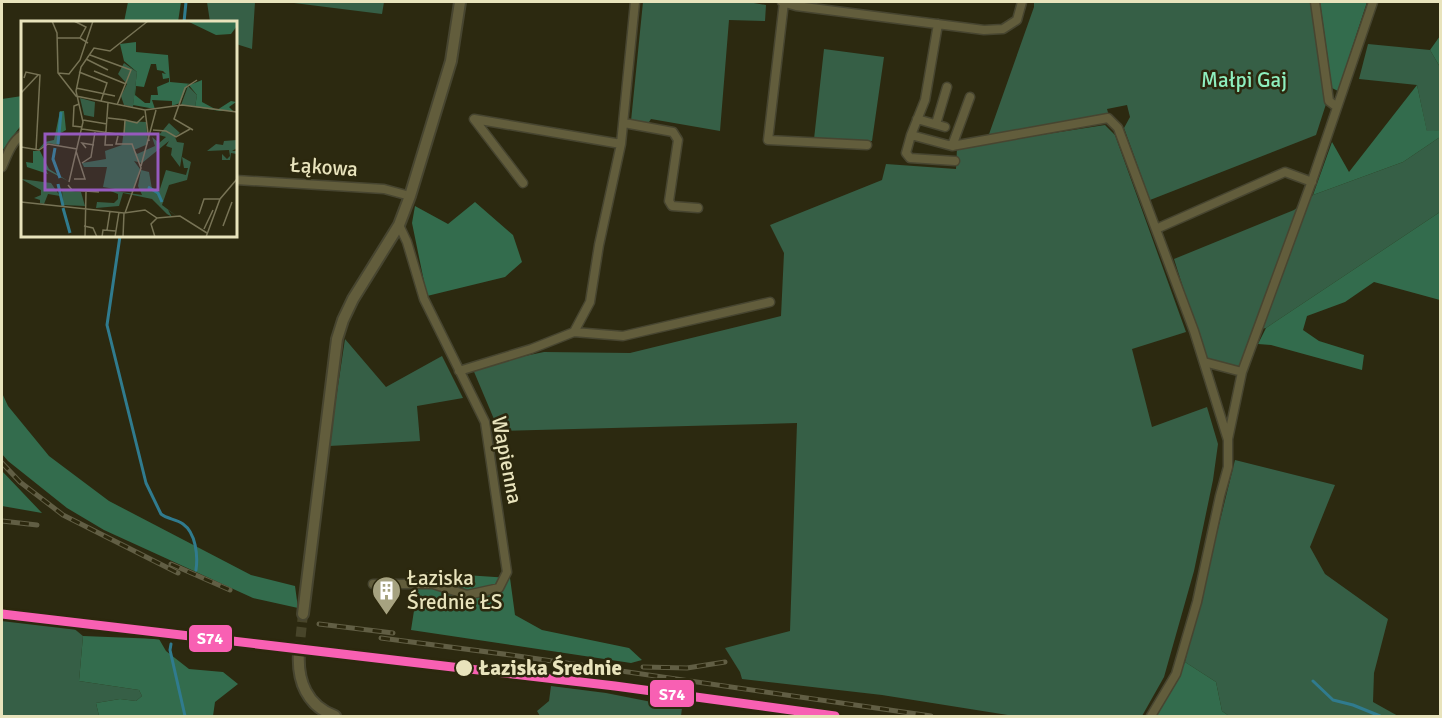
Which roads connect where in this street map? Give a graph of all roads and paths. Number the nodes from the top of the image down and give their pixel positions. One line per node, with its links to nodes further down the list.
1 (460, 2): 25 (street)
2 (635, 2): 12 (street)
3 (783, 2): 7 (street); 18 (street)
4 (1022, 2): 7 (street)
5 (1315, 2): 10 (street)
6 (1373, 2): 10 (street)
7 (938, 24): 11 (street)
8 (947, 87): 13 (street)
9 (970, 97): 19 (street)
10 (1337, 107): 23 (street)
11 (917, 119): 13 (street); 15 (street)
12 (624, 123): 17 (street); 26 (street)
13 (936, 124): 14 (street)
14 (945, 127)
15 (911, 135): 19 (street); 20 (street)
16 (21, 136): 21 (street)
17 (621, 144): 24 (street); 30 (street)
18 (867, 145)
19 (952, 146): 28 (street)
20 (955, 161)
21 (2, 167)
22 (237, 180): 25 (street, Łąkowa)
23 (1312, 180): 28 (street); 33 (street)
24 (523, 183)
25 (410, 196): 27 (street)
26 (698, 208)
27 (399, 225): 32 (street, Wapienna); 36 (street)
28 (1156, 229): 31 (street)
29 (770, 303): 30 (street)
30 (574, 332): 32 (street)
31 (1204, 362): 33 (street); 34 (street)
32 (459, 371): 35 (street, Wapienna)
33 (1242, 372): 34 (street)
34 (1228, 440): 39 (street)
35 (373, 584)
36 (303, 614)
37 (299, 652): 38 (street)
38 (335, 717)
39 (1151, 717)

